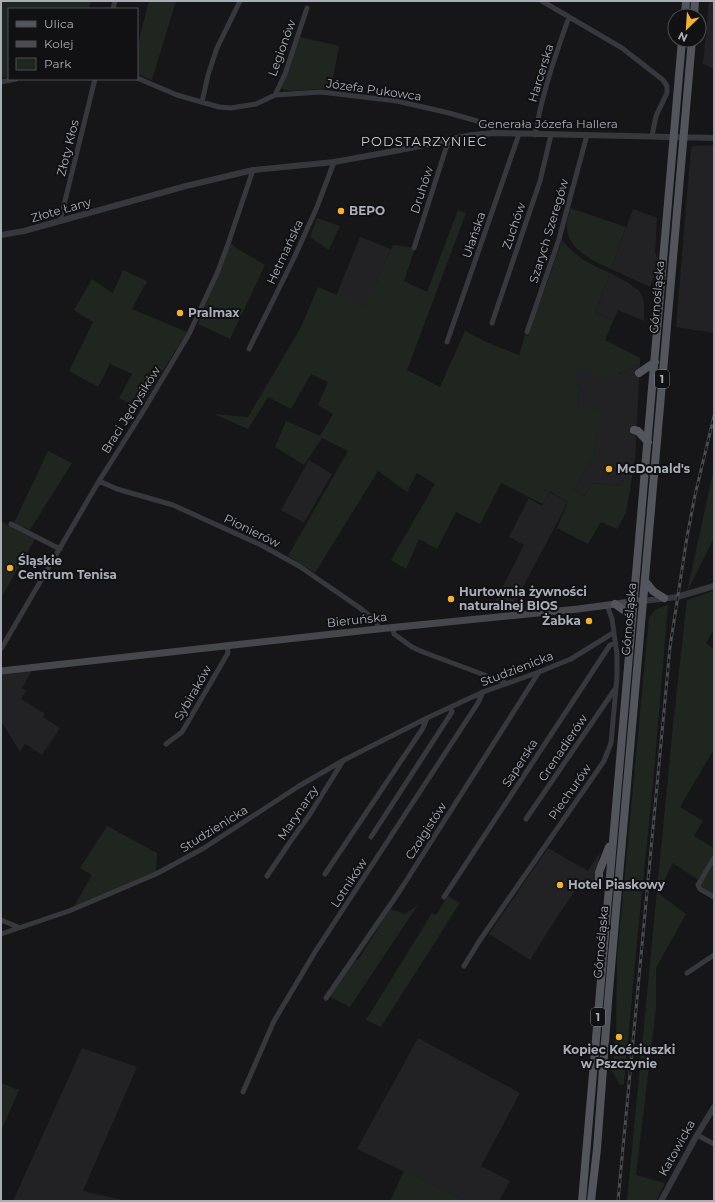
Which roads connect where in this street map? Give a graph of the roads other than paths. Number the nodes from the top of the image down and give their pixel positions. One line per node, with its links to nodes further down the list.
1 (240, 1): 12 (street)
2 (542, 1): 4 (street)
3 (308, 8): 11 (street, Legionów)
4 (569, 17): 15 (street, Harcerska); 18 (street)
5 (681, 48): 19 (main road, Górnośląska / 1)
6 (691, 48): 20 (main road, Górnośląska / 1)
7 (138, 78): 12 (street, Józefa Pukowca)
8 (11, 80): 10 (street)
9 (95, 80): 26 (street, Złoty Kłos)
10 (1, 82)
11 (275, 95): 12 (street, Józefa Pukowca); 13 (street, Józefa Pukowca)
12 (202, 102)
13 (495, 133): 14 (street, Generała Józefa Hallera); 22 (street, Generała Józefa Hallera)
14 (519, 134): 15 (street, Generała Józefa Hallera); 31 (street, Ułańska)
15 (535, 135): 16 (street, Generała Józefa Hallera)
16 (551, 135): 17 (street, Generała Józefa Hallera); 29 (street, Zuchów)
17 (587, 135): 18 (street, Generała Józefa Hallera); 30 (street, Szarych Szeregów)
18 (652, 136): 19 (street, Generała Józefa Hallera)
19 (674, 137): 20 (street, Generała Józefa Hallera); 33 (main road, Górnośląska / 1)
20 (683, 137): 21 (street, Generała Józefa Hallera); 40 (main road, Górnośląska / 1)
21 (714, 138)
22 (449, 139): 23 (street, Generała Józefa Hallera); 28 (street, Druhów)
23 (334, 162): 24 (street, Generała Józefa Hallera); 32 (street, Hetmańska)
24 (252, 170): 25 (street, Generała Józefa Hallera); 37 (street, Braci Jędrysików)
25 (126, 203): 26 (street, Złote Łany)
26 (60, 221): 27 (street, Złote Łany)
27 (1, 235)
28 (414, 248)
29 (492, 323)
30 (527, 332)
31 (447, 342)
32 (249, 349)
33 (655, 362): 34 (main road); 36 (main road, Górnośląska / 1)
34 (639, 373)
35 (634, 430): 36 (main road)
36 (648, 442): 44 (main road, Górnośląska / 1)
37 (99, 481): 39 (street, Braci Jędrysików); 48 (street, Pionierów)
38 (11, 524): 39 (street)
39 (60, 549): 52 (street, Braci Jędrysików)
40 (645, 582): 42 (main road); 43 (main road, Górnośląska / 1)
41 (714, 586): 42 (street, Bieruńska)
42 (664, 598): 43 (street, Bieruńska)
43 (643, 601): 44 (main road, Bieruńska); 82 (main road, Górnośląska / 1)
44 (634, 602): 45 (main road, Bieruńska); 46 (main road, Górnośląska / 1)
45 (611, 605): 46 (main road); 47 (main road, Bieruńska); 49 (street, Piechurów)
46 (632, 619): 63 (main road, Górnośląska / 1)
47 (393, 628): 48 (main road, Bieruńska); 55 (street)
48 (378, 629): 51 (main road, Bieruńska)
49 (613, 633): 50 (street, Piechurów); 54 (street, Studzienicka)
50 (615, 643): 56 (street, Piechurów); 69 (street, Saperska)
51 (227, 646): 53 (main road, Bieruńska); 60 (street, Sybiraków)
52 (1, 649)
53 (1, 671)
54 (539, 672): 55 (street, Studzienicka); 77 (street, Czołgistów)
55 (506, 683): 57 (street, Studzienicka)
56 (616, 688): 62 (street, Grenadierów); 75 (street, Piechurów)
57 (483, 692): 58 (street, Studzienicka); 78 (street, Lotników)
58 (451, 707): 59 (street, Studzienicka); 64 (street)
59 (427, 718): 61 (street, Studzienicka); 66 (street)
60 (166, 744)
61 (344, 760): 67 (street, Marynarzy); 72 (street, Studzienicka)
62 (526, 819)
63 (614, 832): 68 (main road); 83 (main road, Górnośląska / 1)
64 (371, 837)
65 (714, 858): 70 (street)
66 (325, 874)
67 (267, 876)
68 (599, 884)
69 (444, 897)
70 (714, 897)
71 (1, 920): 72 (street)
72 (18, 927): 73 (street, Studzienicka)
73 (1, 934)
74 (714, 955): 76 (street)
75 (464, 966)
76 (687, 973)
77 (326, 998)
78 (243, 1092)
79 (714, 1107): 80 (street, Katowicka)
80 (697, 1135): 81 (street); 86 (street, Katowicka)
81 (714, 1144)
82 (597, 1149): 84 (main road, Górnośląska / 1); 85 (main road)
83 (582, 1201)
84 (590, 1201)
85 (596, 1201)
86 (661, 1201)

